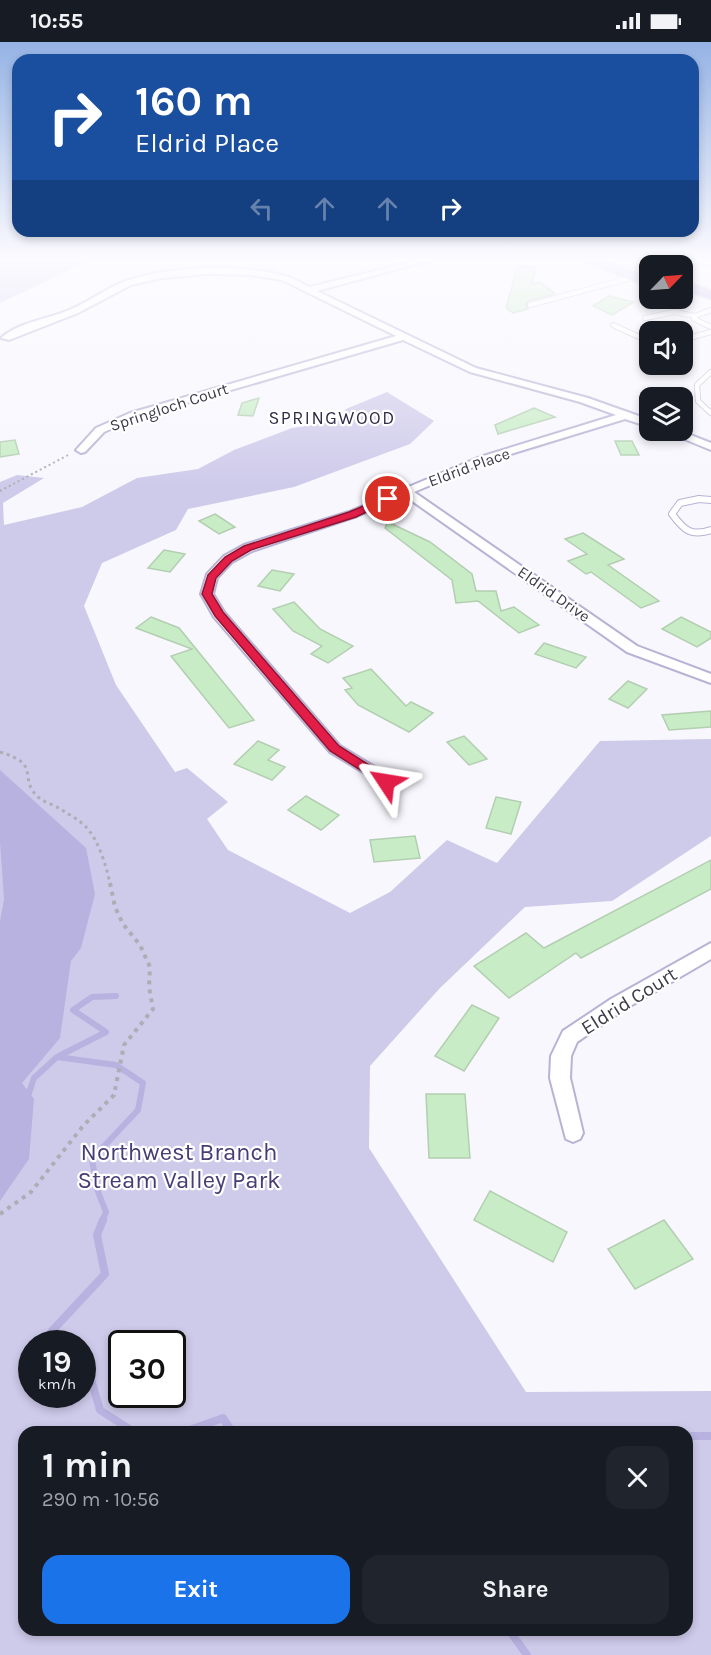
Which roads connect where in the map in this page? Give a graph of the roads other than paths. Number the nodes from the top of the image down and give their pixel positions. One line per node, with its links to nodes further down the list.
1 (11, 335): 4 (street)
2 (399, 335): 3 (street)
3 (402, 337): 7 (street); 11 (street, Springloch Court)
4 (6, 338)
5 (711, 372): 6 (lane)
6 (711, 413)
7 (626, 415): 8 (street); 12 (street, Eldrid Place)
8 (639, 420)
9 (693, 440): 10 (street)
10 (711, 447)
11 (81, 450)
12 (406, 492): 15 (street, Eldrid Drive); 16 (street, Eldrid Place)
13 (711, 500): 14 (lane)
14 (711, 530)
15 (711, 679)
16 (386, 782)
17 (711, 950): 18 (street, Eldrid Court)
18 (573, 1133)

